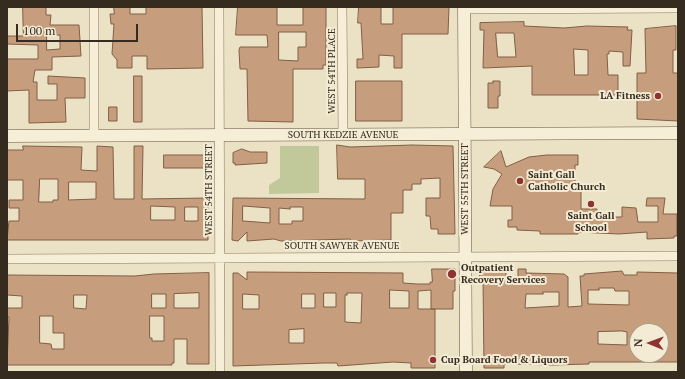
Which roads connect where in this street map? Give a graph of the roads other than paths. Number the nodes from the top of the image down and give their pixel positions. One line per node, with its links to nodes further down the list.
1 (94, 7): 11 (street)
2 (219, 7): 9 (street, WEST 54TH STREET)
3 (342, 7): 7 (street, WEST 54TH PLACE)
4 (464, 8): 5 (street); 8 (main road, WEST 55TH STREET)
5 (678, 8)
6 (678, 133): 8 (main road, SOUTH KEDZIE AVENUE)
7 (343, 134): 8 (main road, SOUTH KEDZIE AVENUE); 9 (main road, SOUTH KEDZIE AVENUE)
8 (465, 134): 13 (main road, WEST 55TH STREET)
9 (220, 135): 11 (main road, SOUTH KEDZIE AVENUE); 14 (street, WEST 54TH STREET)
10 (7, 136): 11 (main road, SOUTH KEDZIE AVENUE)
11 (94, 136)
12 (678, 256): 13 (street, SOUTH SAWYER AVENUE)
13 (466, 257): 14 (street, SOUTH SAWYER AVENUE); 17 (main road, WEST 55TH STREET)
14 (220, 258): 15 (street, SOUTH SAWYER AVENUE); 16 (street, WEST 54TH STREET)
15 (7, 259)
16 (220, 372)
17 (466, 372)

